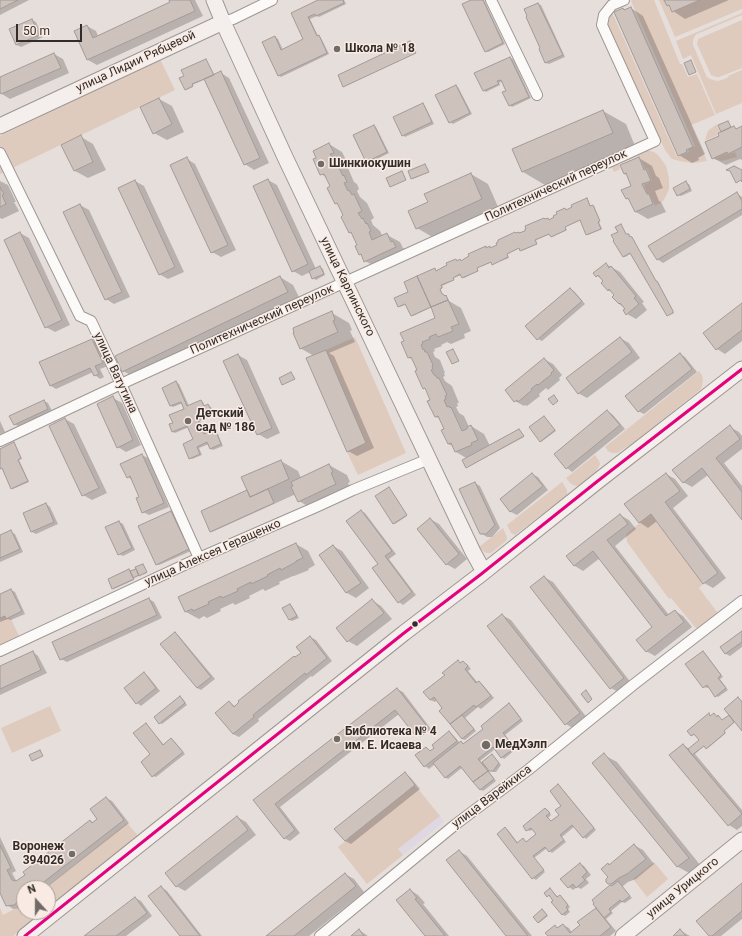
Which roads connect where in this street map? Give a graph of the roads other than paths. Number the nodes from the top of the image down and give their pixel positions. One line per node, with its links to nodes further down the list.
1 (214, 0): 5 (street, улица Карпинского)
2 (272, 0): 5 (street, улица Лидии Рябцевой)
3 (491, 0): 6 (street)
4 (624, 0): 9 (street, Политехнический переулок)
5 (223, 22): 7 (street, улица Лидии Рябцевой); 9 (street, улица Карпинского)
6 (536, 95)
7 (0, 126)
8 (0, 152): 11 (street, улица Ватутина)
9 (345, 282): 11 (street, Политехнический переулок); 13 (street, улица Карпинского)
10 (742, 369): 15 (street)
11 (121, 384): 12 (street, Политехнический переулок); 14 (street, улица Ватутина)
12 (0, 441)
13 (429, 458): 14 (street, улица Алексея Геращенко); 15 (street, улица Карпинского)
14 (198, 558): 17 (street, улица Алексея Геращенко)
15 (484, 572): 19 (street)
16 (742, 601): 20 (street, улица Варейкиса)
17 (0, 651)
18 (742, 840): 21 (street, улица Урицкого)
19 (25, 936)
20 (320, 936)
21 (623, 936)

